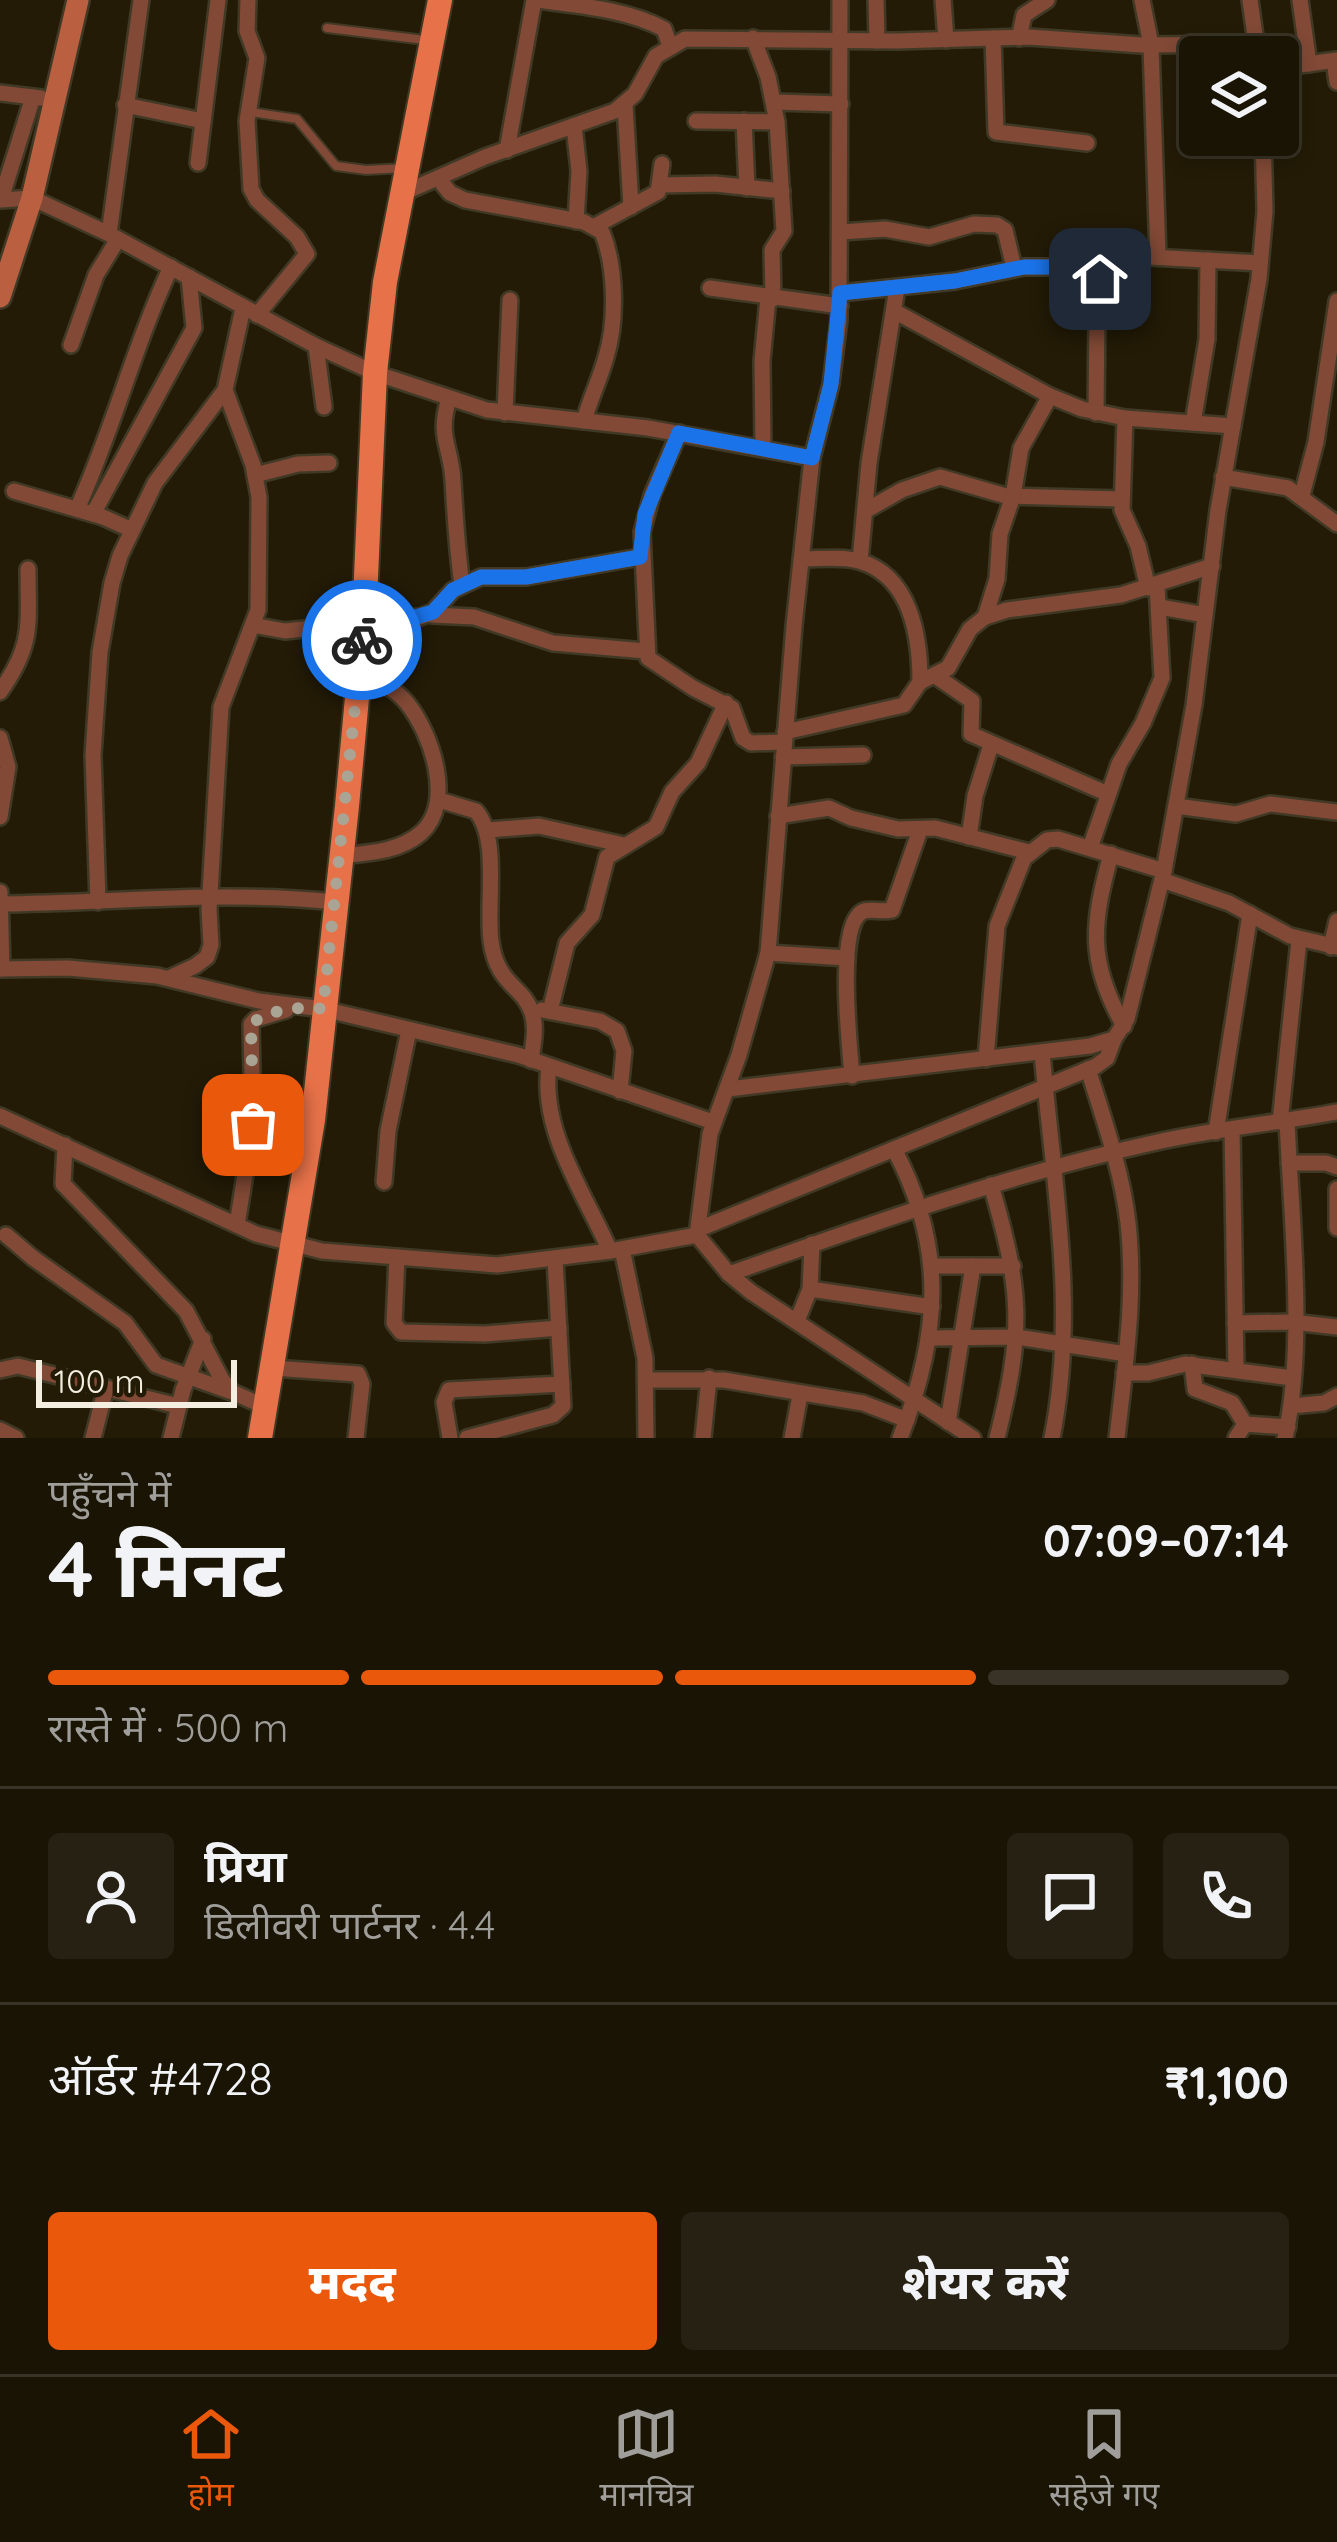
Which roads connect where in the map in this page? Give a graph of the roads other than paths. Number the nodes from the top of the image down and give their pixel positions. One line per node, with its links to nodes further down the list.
1 (78, 0): 32 (street)
2 (141, 0): 35 (street)
3 (218, 0): 38 (street)
4 (248, 0): 37 (street)
5 (440, 0): 21 (main road)
6 (536, 0): 24 (street); 44 (street)
7 (840, 0): 19 (street)
8 (876, 0): 22 (street)
9 (944, 0): 20 (street)
10 (1047, 0): 18 (street)
11 (1142, 0): 23 (street)
12 (1250, 0): 15 (street)
13 (1300, 0): 27 (street)
14 (327, 28): 21 (lane)
15 (1255, 36)
16 (753, 38): 19 (street); 24 (street); 33 (street)
17 (993, 38): 18 (street); 20 (street); 43 (street)
18 (1018, 38): 23 (street)
19 (839, 40): 22 (street); 34 (street)
20 (946, 40): 22 (street)
21 (432, 41): 49 (main road)
22 (878, 41)
23 (1151, 45): 25 (street); 62 (street)
24 (670, 46): 36 (street)
25 (1179, 47)
26 (1336, 60): 27 (street); 29 (street)
27 (1309, 64): 28 (street)
28 (1299, 65)
29 (1337, 82)
30 (0, 93): 31 (street)
31 (33, 97): 32 (street); 48 (street)
32 (56, 100): 55 (street)
33 (775, 103): 34 (street); 41 (street)
34 (841, 104): 60 (street)
35 (124, 105): 38 (street); 61 (street)
36 (625, 105): 42 (street); 57 (street)
37 (248, 112): 49 (lane); 76 (street)
38 (203, 121): 46 (street)
39 (696, 121): 40 (street)
40 (745, 121): 41 (street); 52 (street)
41 (777, 122): 53 (street)
42 (574, 127): 44 (street); 58 (street)
43 (1087, 143)
44 (507, 149): 50 (street)
45 (1264, 156): 64 (street)
46 (198, 163)
47 (662, 164): 51 (street)
48 (5, 168): 56 (street)
49 (406, 168): 54 (main road)
50 (438, 178): 54 (street); 58 (street)
51 (661, 185): 52 (street); 57 (street)
52 (747, 188): 53 (street)
53 (782, 191): 72 (street)
54 (401, 194): 80 (main road)
55 (32, 198): 56 (street); 61 (street); 71 (street)
56 (0, 200)
57 (631, 207): 59 (street)
58 (576, 221): 59 (street)
59 (596, 226): 88 (street)
60 (841, 232): 66 (street); 74 (street)
61 (114, 236): 65 (street); 78 (street)
62 (1158, 257): 63 (street); 68 (street)
63 (1208, 260): 64 (street); 89 (street)
64 (1261, 262): 90 (street)
65 (171, 267): 67 (street); 101 (street)
66 (1014, 268): 68 (street); 70 (street)
67 (189, 277): 76 (street); 101 (street)
68 (1094, 280): 85 (street)
69 (710, 288): 72 (street)
70 (897, 288): 74 (street); 77 (street)
71 (0, 294)
72 (771, 298): 74 (street); 92 (street)
73 (510, 300): 86 (street)
74 (840, 300): 93 (street)
75 (1337, 301): 98 (street)
76 (250, 311): 79 (street); 81 (street)
77 (894, 311): 82 (street); 102 (street)
78 (71, 345)
79 (316, 346): 80 (street); 84 (street)
80 (375, 373): 83 (street); 116 (main road)
81 (225, 389): 95 (street); 104 (street)
82 (1050, 396): 85 (street); 99 (street)
83 (449, 398): 86 (street); 110 (street)
84 (324, 407)
85 (1096, 412): 87 (street)
86 (505, 413): 88 (street)
87 (1125, 418): 89 (street); 100 (street)
88 (584, 421): 91 (street)
89 (1193, 423): 90 (street)
90 (1233, 426): 96 (street)
91 (679, 433): 92 (street); 105 (street)
92 (763, 447): 93 (street)
93 (812, 458): 106 (street)
94 (329, 463): 95 (street)
95 (255, 475): 117 (street)
96 (1223, 477): 98 (street); 108 (street)
97 (14, 490): 101 (street)
98 (1302, 495): 103 (street)
99 (1012, 496): 100 (street); 102 (street); 115 (street)
100 (1121, 499): 111 (street)
101 (85, 511): 104 (street)
102 (865, 511): 107 (street)
103 (1337, 524)
104 (132, 530): 144 (street)
105 (640, 557): 110 (street); 118 (street)
106 (801, 559): 107 (street); 124 (street)
107 (860, 562): 120 (street)
108 (1212, 566): 111 (street); 114 (street)
109 (28, 569): 121 (street)
110 (462, 585): 113 (street)
111 (1153, 587): 112 (street); 115 (street)
112 (1160, 607): 114 (street); 127 (street)
113 (427, 615): 116 (street); 118 (street)
114 (1205, 615): 129 (street)
115 (985, 617): 120 (street)
116 (364, 622): 117 (street); 119 (main road)
117 (254, 625): 143 (street)
118 (646, 651): 122 (street)
119 (360, 673): 128 (street); 140 (main road)
120 (928, 680): 124 (street); 125 (street)
121 (0, 692)
122 (726, 704): 124 (street); 136 (street)
123 (0, 738): 132 (street)
124 (784, 744): 126 (street); 131 (street)
125 (991, 745): 127 (street); 135 (street)
126 (863, 755)
127 (1108, 794): 137 (street)
128 (440, 800): 133 (street); 140 (street)
129 (1176, 806): 130 (street); 141 (street)
130 (1337, 812)
131 (778, 816): 134 (street); 151 (street)
132 (0, 818)
133 (488, 830): 136 (street); 156 (street)
134 (920, 830): 135 (street); 152 (street)
135 (969, 837): 138 (street)
136 (624, 845): 157 (street)
137 (1090, 848): 138 (street); 139 (street)
138 (1029, 852): 161 (street)
139 (1111, 854): 141 (street); 159 (street)
140 (340, 856): 145 (main road)
141 (1163, 876): 147 (street); 159 (street)
142 (0, 892): 146 (street)
143 (210, 895): 144 (street); 145 (street); 154 (street)
144 (98, 902): 146 (street)
145 (335, 902): 155 (main road)
146 (0, 904): 153 (street)
147 (1250, 914): 149 (street); 173 (street)
148 (1337, 921): 150 (street)
149 (1299, 940): 150 (street); 171 (street)
150 (1334, 947)
151 (768, 953): 152 (street); 167 (street)
152 (847, 958): 165 (street)
153 (1, 969): 154 (street)
154 (169, 979): 155 (street)
155 (312, 1007): 158 (street); 184 (street); 189 (main road)
156 (532, 1009): 157 (street); 162 (street)
157 (550, 1011): 168 (street)
158 (409, 1030): 162 (street); 180 (street)
159 (1119, 1032): 160 (street); 164 (street)
160 (1042, 1052): 161 (street); 166 (street)
161 (986, 1059): 165 (street)
162 (531, 1060): 163 (street)
163 (549, 1067): 168 (street); 190 (street)
164 (1088, 1070): 166 (street); 176 (street)
165 (852, 1076): 167 (street)
166 (1045, 1087): 175 (street); 178 (street)
167 (728, 1089): 172 (street)
168 (620, 1091): 172 (street)
169 (1337, 1112): 171 (street)
170 (0, 1115): 174 (street)
171 (1283, 1121): 173 (street); 177 (street)
172 (713, 1122): 186 (street)
173 (1224, 1130): 176 (street); 201 (street)
174 (64, 1145): 184 (street); 207 (street)
175 (894, 1149): 183 (street); 186 (street)
176 (1114, 1153): 178 (street); 209 (street)
177 (1289, 1163): 179 (street); 200 (street)
178 (1055, 1167): 181 (street); 208 (street)
179 (1337, 1167)
180 (384, 1182)
181 (991, 1185): 183 (street); 195 (street)
182 (1337, 1189): 185 (street)
183 (920, 1206): 188 (street); 193 (street)
184 (237, 1225): 189 (street)
185 (1337, 1228)
186 (698, 1232): 190 (street); 196 (street)
187 (6, 1235): 215 (street)
188 (812, 1244): 196 (street); 197 (street)
189 (294, 1245): 191 (street); 211 (main road)
190 (616, 1251): 192 (street); 218 (street)
191 (398, 1257): 192 (street); 203 (street)
192 (555, 1259): 203 (street)
193 (932, 1266): 194 (street); 198 (street)
194 (973, 1266): 195 (street); 206 (street)
195 (1013, 1266): 204 (street)
196 (729, 1274): 199 (street)
197 (810, 1289): 198 (street); 199 (street)
198 (932, 1307): 205 (street)
199 (797, 1321): 224 (street)
200 (1293, 1322): 201 (street); 202 (street); 217 (street)
201 (1235, 1323): 213 (street)
202 (1337, 1327)
203 (559, 1328): 219 (street)
204 (1017, 1337): 206 (street); 208 (street); 245 (street)
205 (931, 1338): 206 (street); 224 (street)
206 (962, 1338): 229 (street)
207 (203, 1339): 215 (street); 221 (street)
208 (1064, 1344): 209 (street); 246 (street)
209 (1126, 1354): 214 (street)
210 (1192, 1364): 213 (street); 214 (street); 231 (street)
211 (273, 1368): 227 (main road); 239 (street)
212 (0, 1370): 220 (street)
213 (1236, 1370): 217 (street)
214 (1124, 1372): 247 (street)
215 (188, 1378): 221 (street); 225 (street)
216 (709, 1378): 218 (street); 222 (street); 242 (street)
217 (1292, 1378): 226 (street)
218 (647, 1380): 241 (street)
219 (562, 1384): 233 (street); 240 (street)
220 (106, 1388): 225 (street); 236 (street)
221 (232, 1392): 227 (street)
222 (800, 1396): 228 (street); 243 (street)
223 (1337, 1396): 226 (street)
224 (915, 1399): 228 (street); 229 (street)
225 (178, 1406): 237 (street)
226 (1291, 1406): 232 (street)
227 (266, 1407): 238 (main road)
228 (907, 1420): 244 (street)
229 (948, 1422): 234 (street)
230 (0, 1430): 235 (street)
231 (1241, 1431): 232 (street)
232 (1287, 1432)
233 (477, 1436)
234 (971, 1437)
235 (16, 1438)
236 (93, 1438)
237 (171, 1438)
238 (260, 1438)
239 (356, 1438)
240 (450, 1438)
241 (646, 1438)
242 (703, 1438)
243 (792, 1438)
244 (899, 1438)
245 (997, 1438)
246 (1052, 1438)
247 (1117, 1438)

